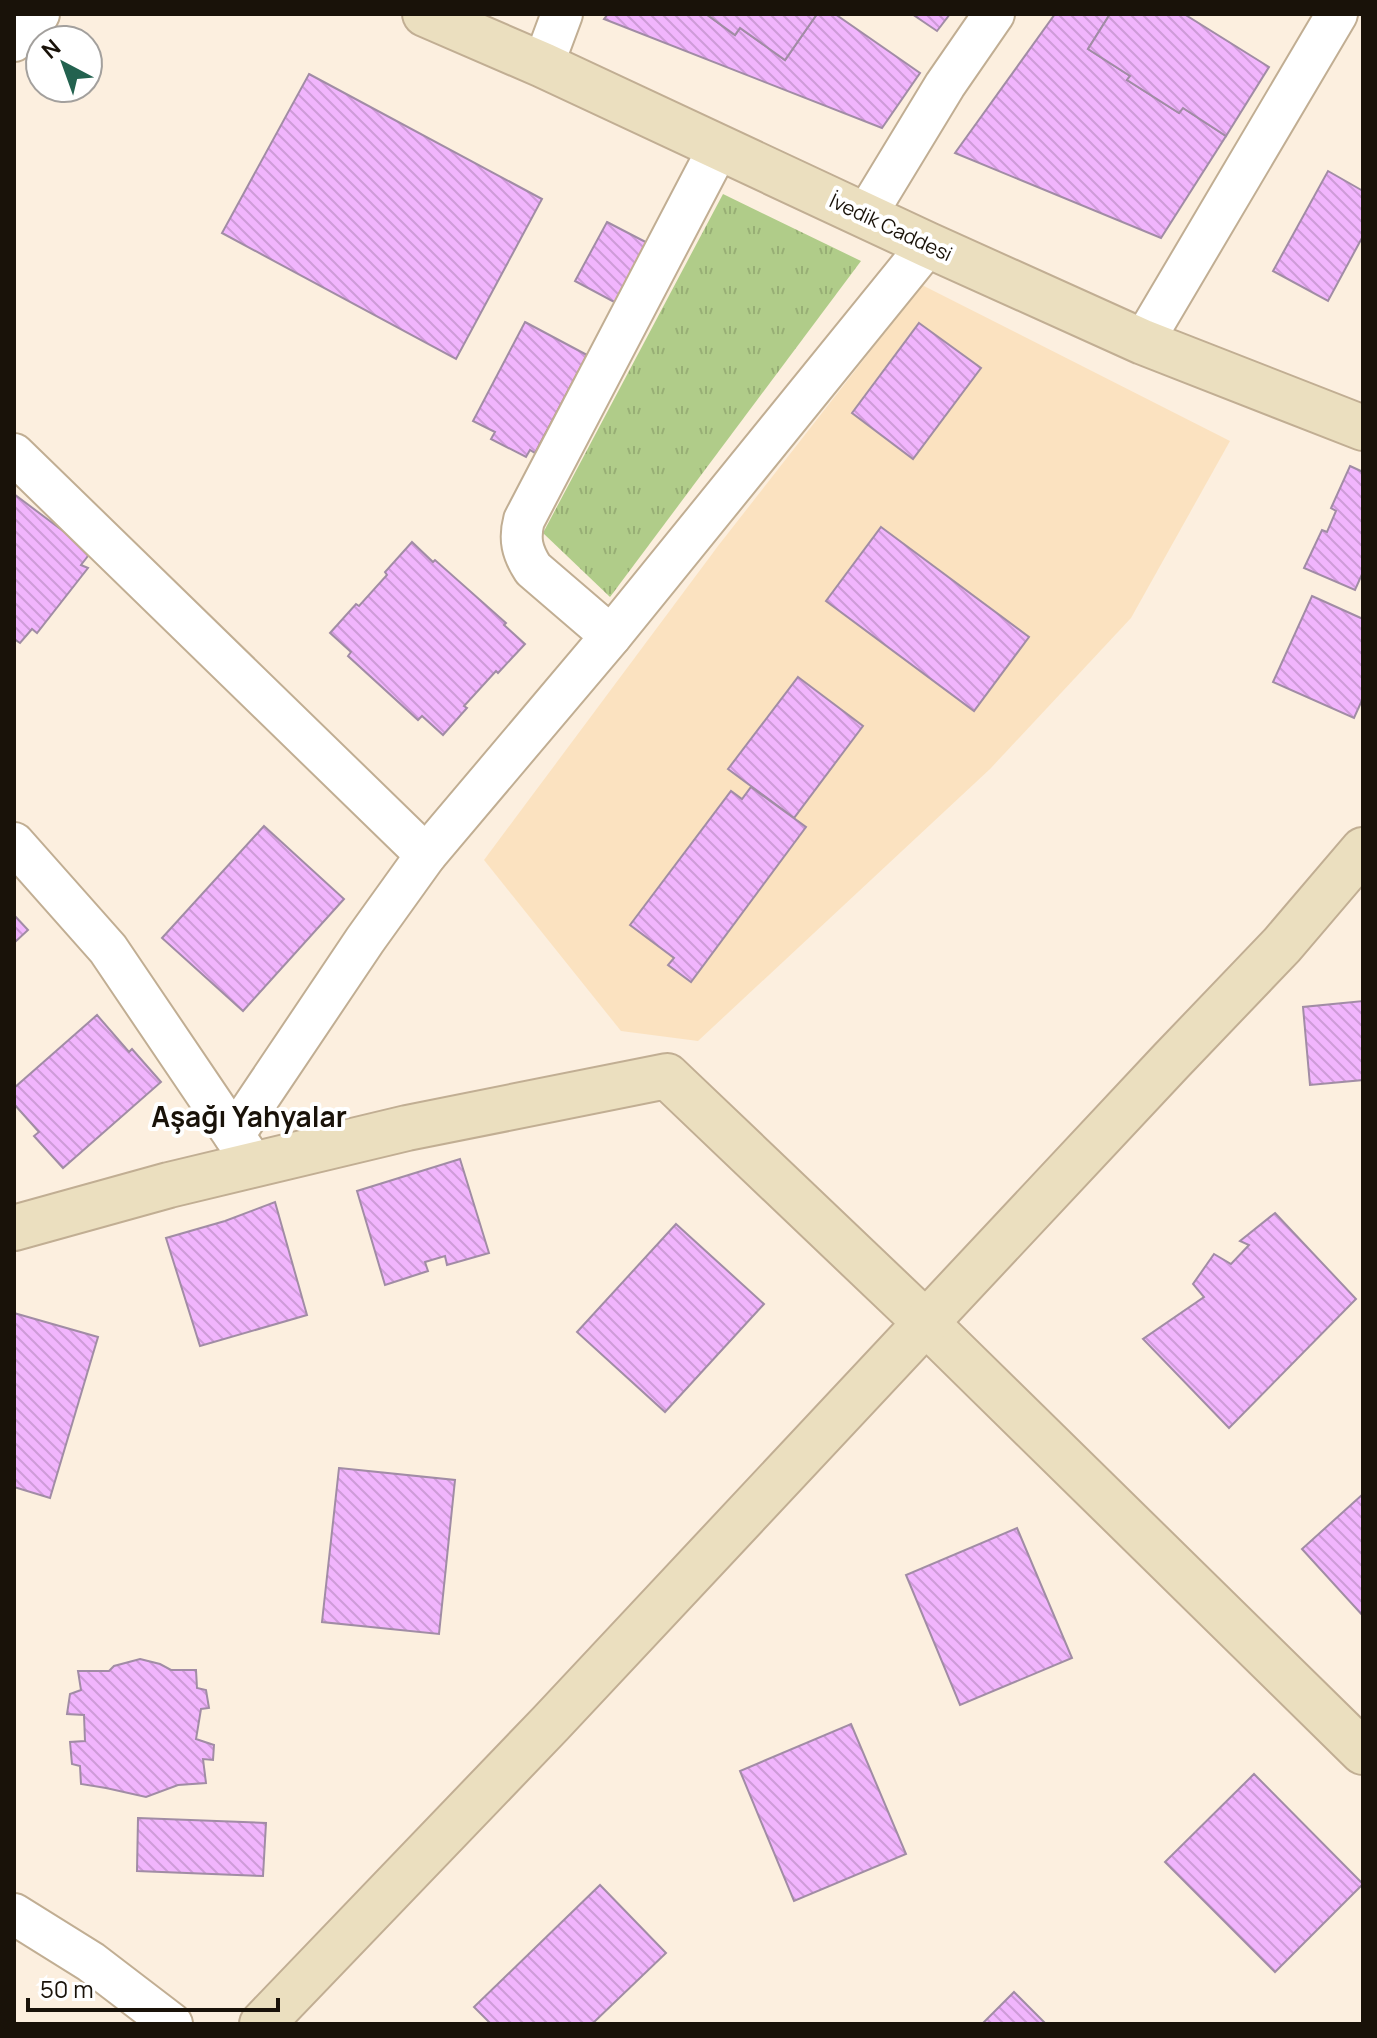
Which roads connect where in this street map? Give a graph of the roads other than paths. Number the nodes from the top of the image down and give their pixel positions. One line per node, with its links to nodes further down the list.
1 (39, 14): 6 (street)
2 (425, 14): 7 (street, İvedik Caddesi)
3 (562, 14): 7 (street)
4 (994, 14): 9 (street)
5 (1337, 14): 11 (street)
6 (14, 41)
7 (543, 65): 8 (street, İvedik Caddesi)
8 (719, 147): 9 (street, İvedik Caddesi); 14 (street)
9 (866, 215): 10 (street, İvedik Caddesi)
10 (928, 245): 11 (street, İvedik Caddesi); 14 (street)
11 (1143, 342): 12 (street, İvedik Caddesi)
12 (1363, 428)
13 (14, 454): 17 (street)
14 (611, 636): 17 (street)
15 (14, 843): 18 (street)
16 (1363, 850): 20 (street)
17 (426, 855): 18 (street)
18 (244, 1150): 19 (street); 20 (street)
19 (14, 1228)
20 (925, 1322): 21 (street); 24 (street)
21 (1363, 1752)
22 (14, 1914): 23 (street)
23 (172, 2024)
24 (262, 2024)

